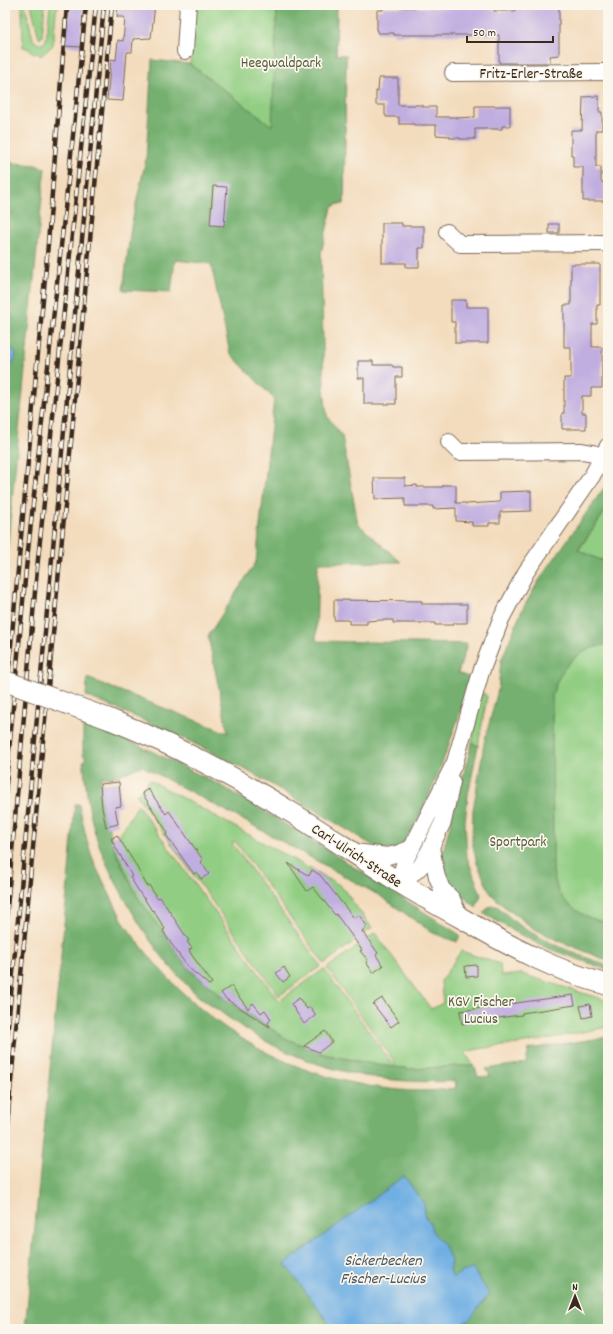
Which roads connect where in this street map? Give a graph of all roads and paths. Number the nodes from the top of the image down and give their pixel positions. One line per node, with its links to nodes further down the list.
1 (188, 5): 2 (street)
2 (185, 50)
3 (608, 72): 4 (street, Fritz-Erler-Straße)
4 (453, 73)
5 (447, 232): 6 (street)
6 (608, 243)
7 (449, 442): 8 (street)
8 (605, 452): 10 (street)
9 (5, 681): 13 (main road, Carl-Ulrich-Straße, bridge)
10 (455, 762): 11 (street); 12 (street)
11 (432, 847): 14 (street); 15 (street)
12 (412, 848): 13 (street); 14 (street)
13 (354, 852): 14 (main road, Carl-Ulrich-Straße)
14 (399, 882): 15 (main road, Carl-Ulrich-Straße)
15 (461, 918): 16 (main road, Carl-Ulrich-Straße)
16 (608, 985)

